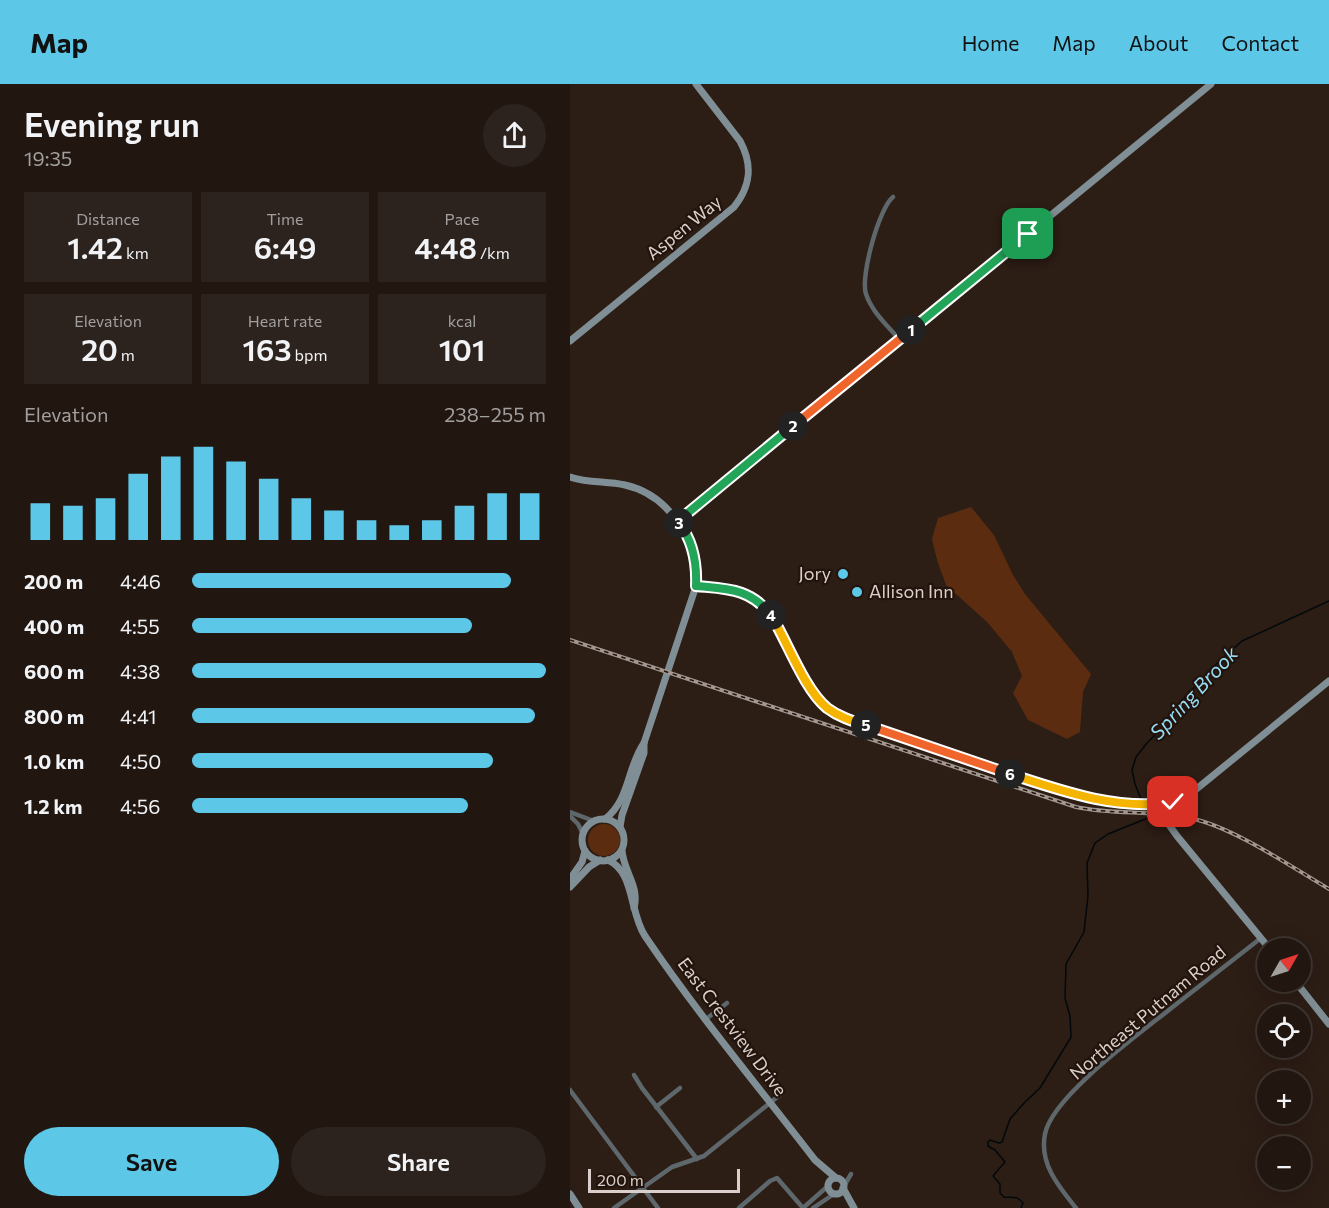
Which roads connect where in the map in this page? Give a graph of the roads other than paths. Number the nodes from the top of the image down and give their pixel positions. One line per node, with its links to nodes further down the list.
1 (696, 84): 5 (street, Aspen Way)
2 (1212, 84): 4 (street)
3 (893, 197): 4 (street)
4 (899, 339): 7 (street)
5 (570, 340)
6 (570, 477): 7 (street)
7 (678, 521): 8 (street)
8 (696, 586): 10 (street); 11 (street)
9 (1329, 681): 11 (street)
10 (644, 743): 14 (street); 16 (street)
11 (1160, 804): 25 (street)
12 (570, 812): 15 (street)
13 (570, 816): 17 (street)
14 (605, 819): 15 (street); 16 (street)
15 (594, 821): 17 (street)
16 (620, 827): 18 (street)
17 (583, 834): 19 (street)
18 (622, 850): 21 (street); 24 (street, East Crestview Drive)
19 (585, 851): 20 (street); 22 (street)
20 (600, 860): 21 (street); 23 (street)
21 (608, 860): 24 (street, East Crestview Drive)
22 (570, 879)
23 (570, 887)
24 (634, 908): 29 (street, East Crestview Drive)
25 (1261, 938)
26 (1257, 941): 52 (street, Northeast Putnam Road)
27 (1304, 992): 30 (street)
28 (727, 1003): 29 (street)
29 (706, 1019): 35 (street, East Crestview Drive)
30 (1329, 1024)
31 (634, 1075): 36 (street)
32 (680, 1088): 36 (street)
33 (570, 1090): 42 (street)
34 (781, 1094): 35 (street)
35 (771, 1102): 37 (street); 38 (street, East Crestview Drive)
36 (656, 1107): 37 (street)
37 (697, 1159): 42 (street)
38 (815, 1160): 39 (street, East Crestview Drive); 40 (street, East Crestview Drive)
39 (837, 1178): 40 (street); 41 (street); 41 (street)
40 (828, 1185): 44 (street); 49 (street)
41 (844, 1187): 44 (street); 51 (street)
42 (643, 1189): 46 (street); 47 (street)
43 (570, 1194): 45 (street)
44 (835, 1194): 50 (street); 51 (street)
45 (579, 1208)
46 (614, 1208)
47 (658, 1208)
48 (740, 1208): 49 (street)
49 (803, 1208)
50 (813, 1208)
51 (853, 1208)
52 (1076, 1208)

